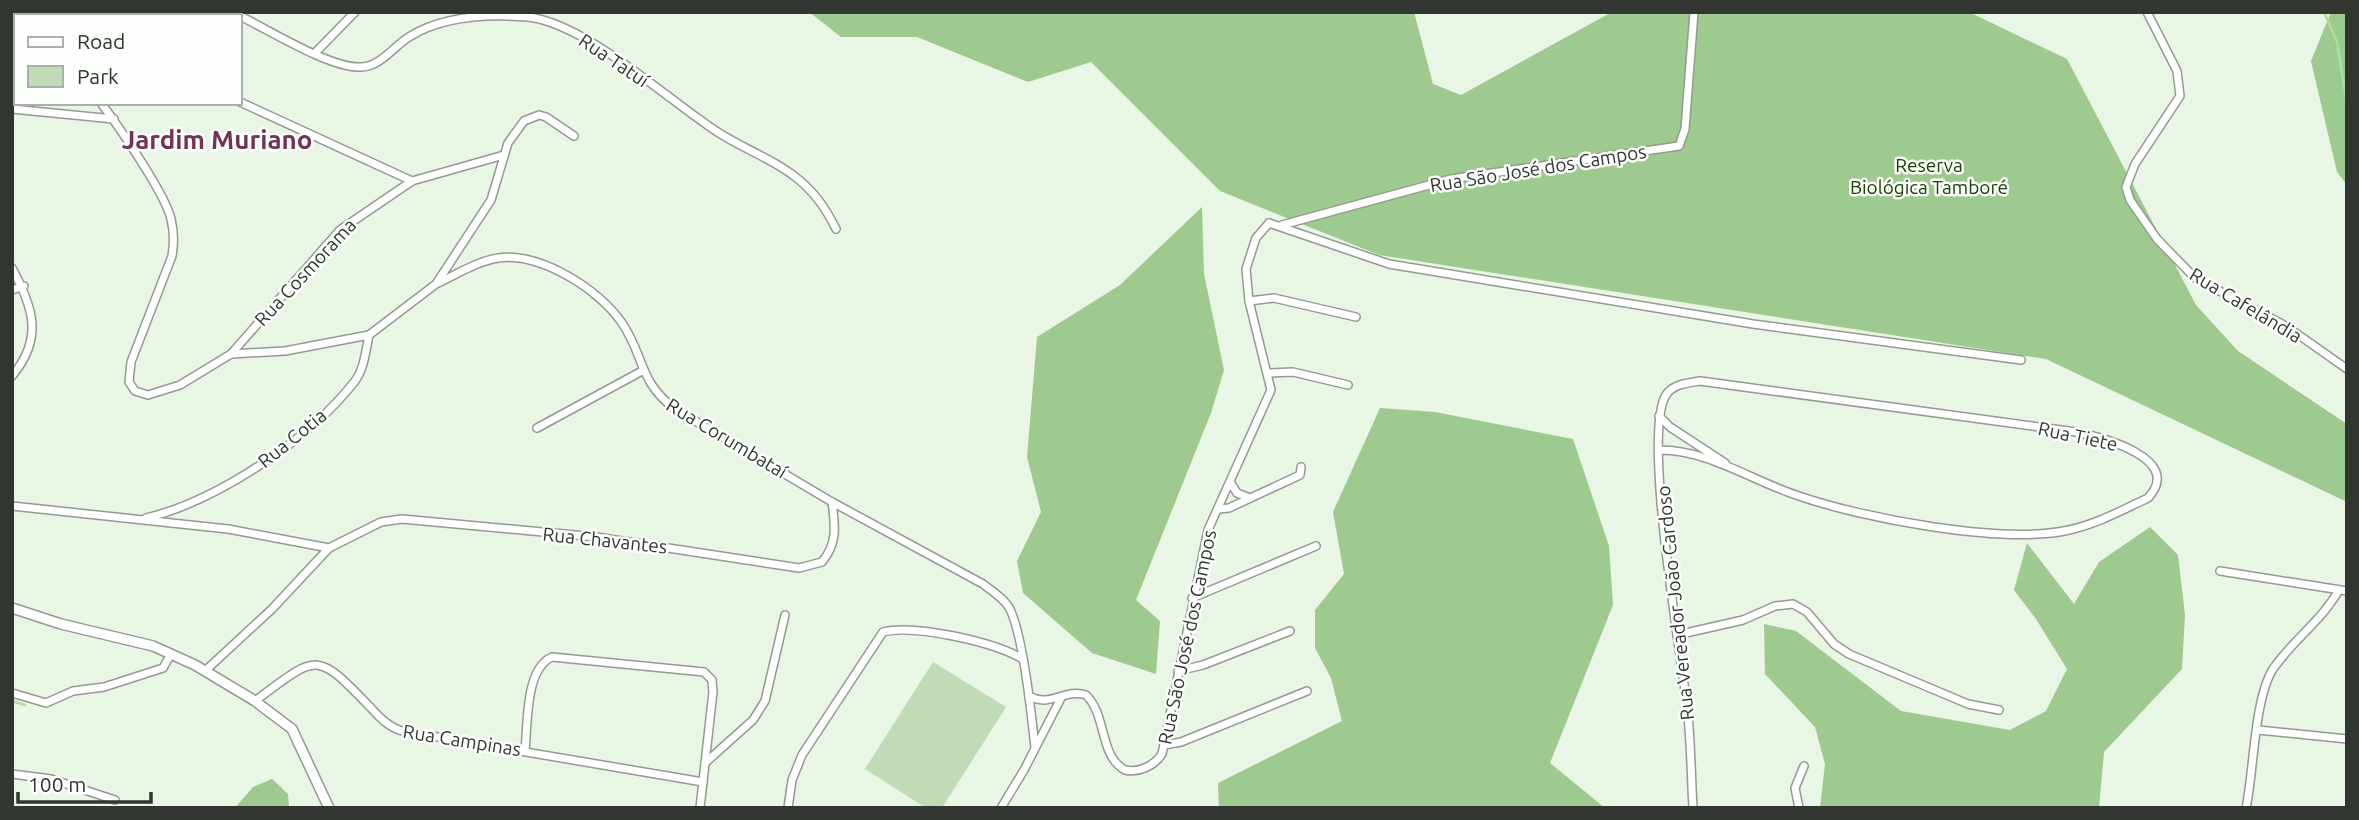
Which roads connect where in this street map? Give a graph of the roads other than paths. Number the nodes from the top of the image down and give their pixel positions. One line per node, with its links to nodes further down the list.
1 (355, 12): 7 (street)
2 (459, 12): 6 (street)
3 (1694, 12): 15 (street, Rua São José dos Campos)
4 (2147, 12): 26 (street, Rua Cafelândia)
5 (242, 17): 7 (street, Rua Tatuí)
6 (451, 22): 7 (street, Rua Tatuí); 16 (street, Rua Tatuí)
7 (315, 52)
8 (242, 103): 14 (street)
9 (103, 105): 11 (street)
10 (12, 110): 11 (street)
11 (114, 119): 24 (street)
12 (574, 136): 13 (street)
13 (504, 155): 14 (street, Rua Cosmorama); 18 (street)
14 (412, 181): 24 (street, Rua Cosmorama)
15 (1269, 223): 21 (street, Rua São José dos Campos); 25 (street)
16 (836, 229)
17 (12, 268): 19 (street)
18 (436, 284): 23 (street); 27 (street, Rua Corumbataí)
19 (23, 286): 20 (street); 29 (street)
20 (12, 290)
21 (1249, 301): 22 (street); 28 (street, Rua São José dos Campos)
22 (1356, 317)
23 (369, 335): 24 (street); 41 (street, Rua Cotia)
24 (231, 354)
25 (2021, 360)
26 (2347, 369)
27 (642, 371): 32 (street); 38 (street, Rua Corumbataí)
28 (1269, 373): 30 (street); 36 (street, Rua São José dos Campos)
29 (12, 376)
30 (1348, 386)
31 (1659, 416): 33 (street, Rua Vereador João Cardoso); 35 (street, Rua Tiete); 35 (street, Rua Tiete)
32 (537, 428)
33 (1660, 450): 35 (street, Rua Tiete); 50 (street, Rua Vereador João Cardoso)
34 (1301, 467): 37 (street)
35 (1731, 467)
36 (1230, 482): 37 (street); 40 (street, Rua São José dos Campos)
37 (1250, 498): 40 (street)
38 (832, 502): 43 (street, Rua Chavantes); 52 (street, Rua Corumbataí)
39 (12, 506): 41 (street)
40 (1218, 509): 46 (street, Rua São José dos Campos)
41 (139, 519): 43 (street)
42 (1316, 546): 46 (street)
43 (329, 548): 53 (street, Rua Chavantes)
44 (2220, 571): 45 (street)
45 (2343, 591): 61 (street)
46 (1192, 598): 54 (street, Rua São José dos Campos)
47 (12, 608): 51 (street)
48 (785, 615): 66 (street)
49 (1290, 631): 54 (street)
50 (1677, 635): 60 (street); 75 (street, Rua Vereador João Cardoso)
51 (171, 654): 53 (street); 56 (street)
52 (1021, 658): 57 (street, Rua Corumbataí); 73 (street)
53 (205, 671): 59 (street)
54 (1178, 671): 63 (street, Rua São José dos Campos)
55 (1307, 691): 63 (street)
56 (12, 693)
57 (1029, 696): 58 (street, Rua São José dos Campos); 64 (street, Rua Corumbataí)
58 (1062, 696): 63 (street, Rua São José dos Campos); 64 (street)
59 (256, 701): 65 (street, Rua Campinas); 71 (street)
60 (2000, 710)
61 (2258, 730): 62 (street); 77 (street)
62 (2347, 739)
63 (1164, 746)
64 (1035, 748): 74 (street)
65 (525, 750): 66 (street); 69 (street, Rua Campinas)
66 (705, 763): 69 (street)
67 (1804, 766): 76 (street)
68 (12, 774): 70 (street)
69 (703, 782): 72 (street)
70 (115, 800)
71 (329, 808)
72 (700, 808)
73 (788, 808)
74 (1001, 808)
75 (1693, 808)
76 (1799, 808)
77 (2246, 808)

